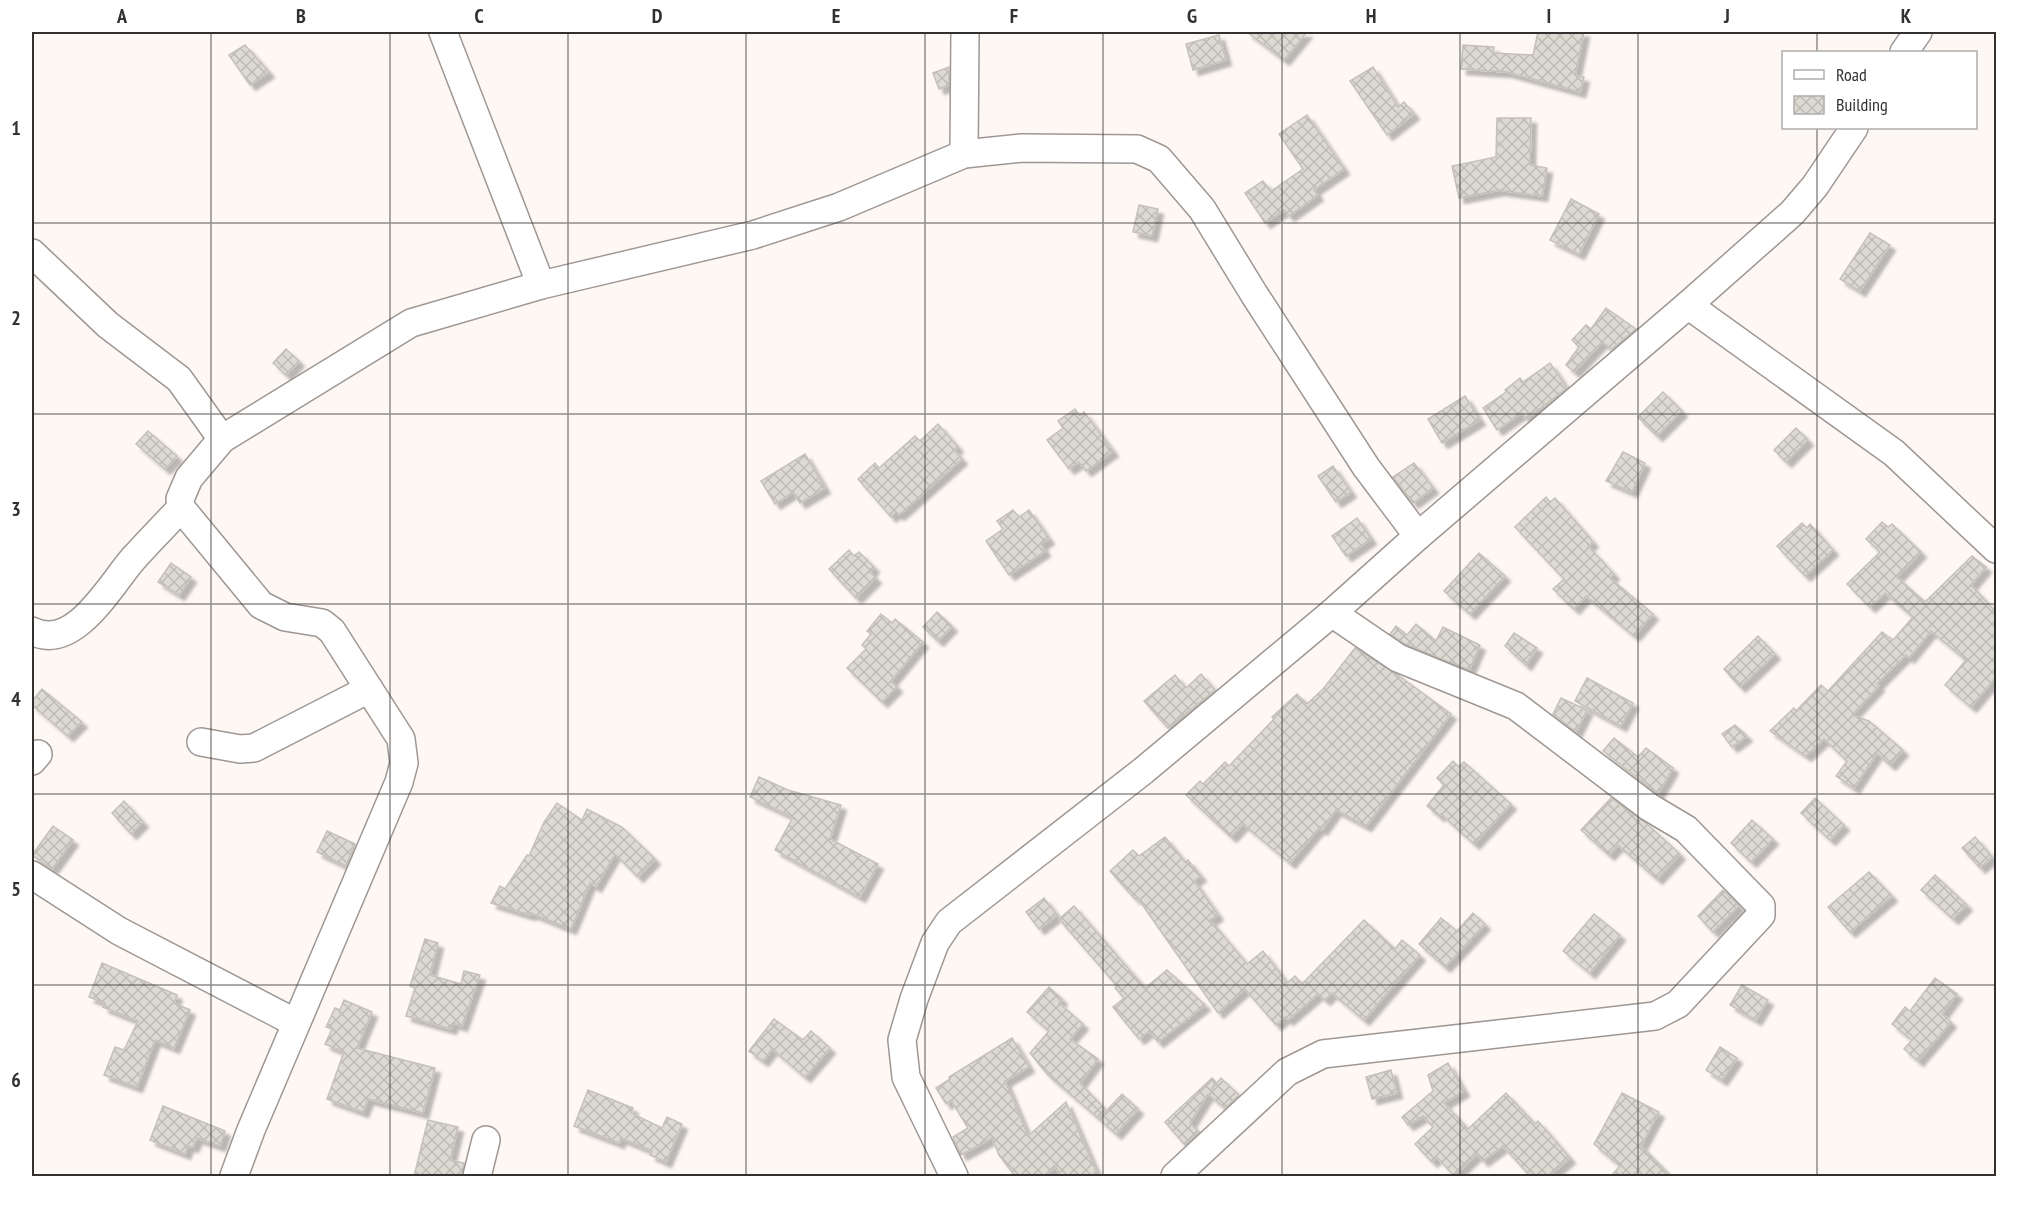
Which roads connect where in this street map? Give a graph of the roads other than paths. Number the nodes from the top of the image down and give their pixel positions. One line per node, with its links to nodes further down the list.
1 (443, 32): 8 (street)
2 (965, 32): 6 (street)
3 (1918, 32): 4 (street)
4 (1905, 51)
5 (1853, 129): 9 (street)
6 (964, 154): 8 (street); 12 (street)
7 (32, 253): 10 (street)
8 (541, 285): 10 (street)
9 (1688, 306): 12 (street); 13 (street)
10 (222, 439): 11 (street)
11 (181, 508): 15 (street); 16 (street)
12 (1418, 536): 14 (street)
13 (1996, 549)
14 (1332, 613): 21 (street); 24 (street)
15 (32, 631)
16 (369, 689): 17 (street); 19 (street)
17 (201, 742)
18 (32, 875): 19 (street)
19 (296, 1023): 22 (street)
20 (486, 1140): 23 (street)
21 (949, 1175)
22 (234, 1176)
23 (477, 1176)
24 (1175, 1176)

